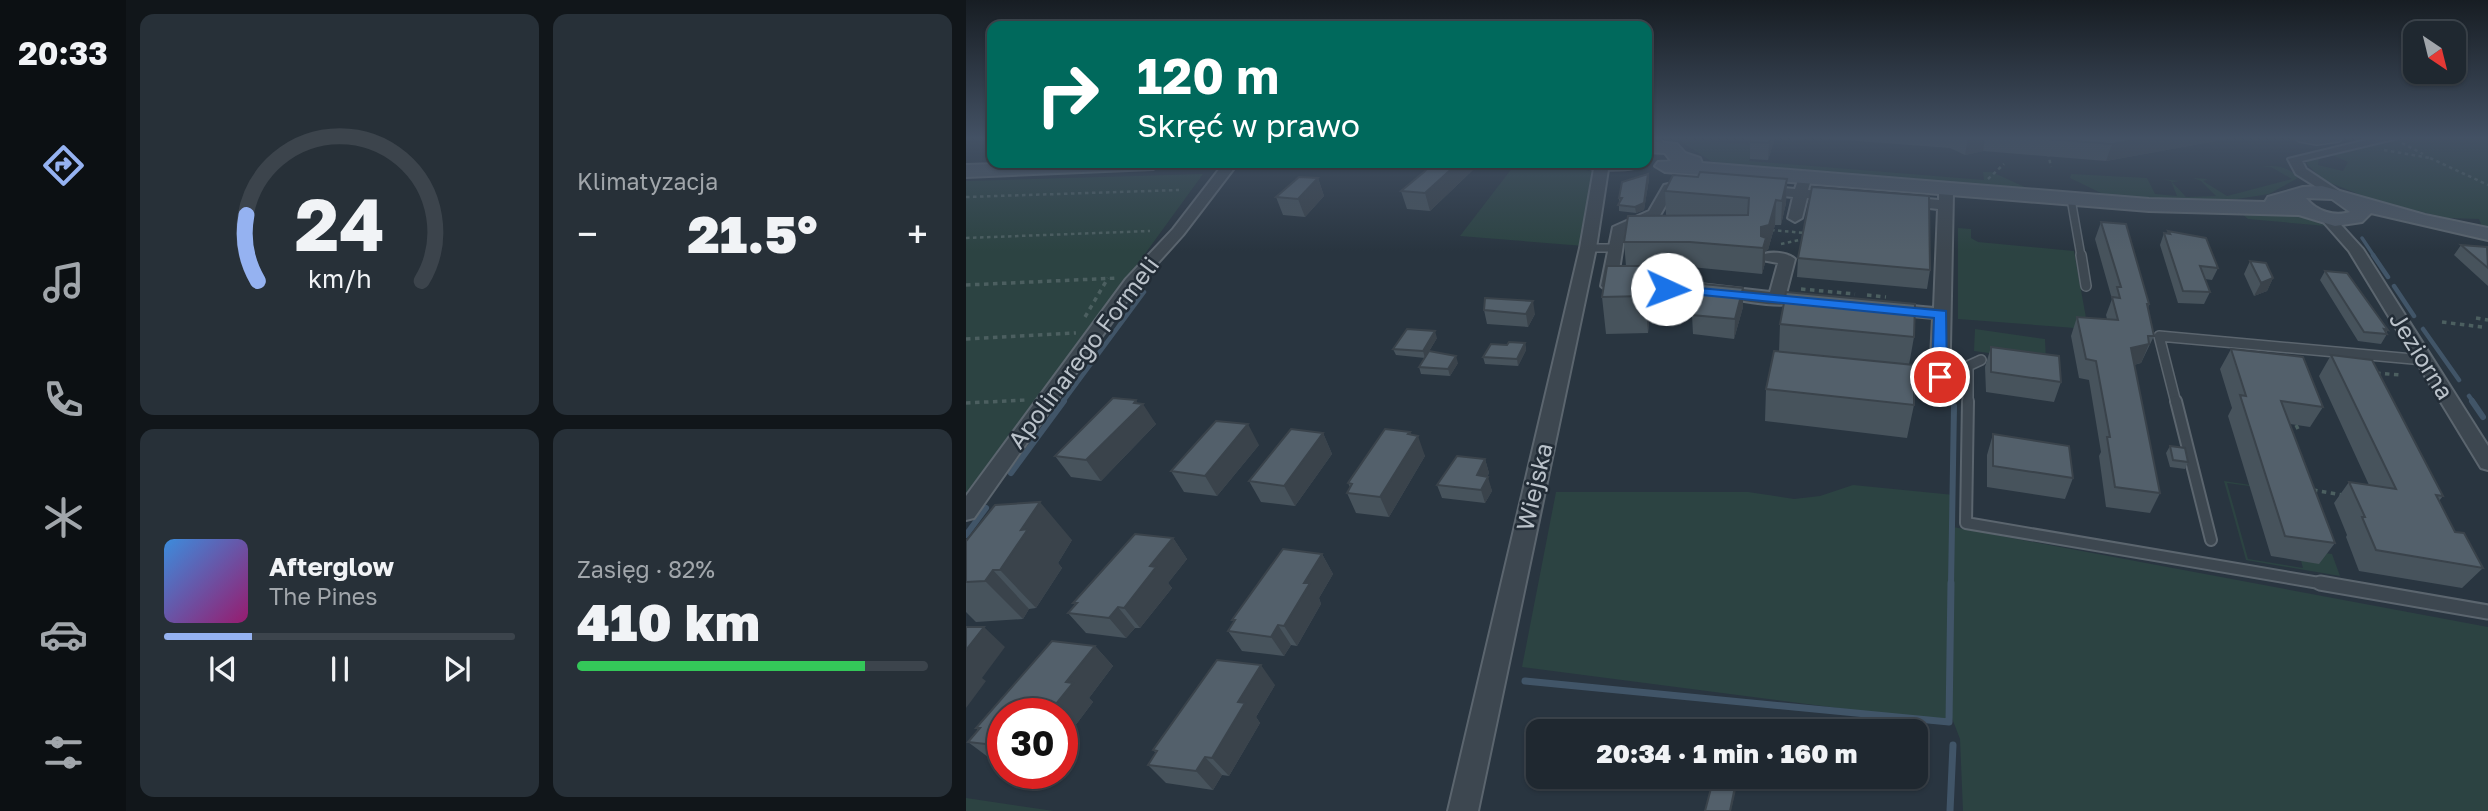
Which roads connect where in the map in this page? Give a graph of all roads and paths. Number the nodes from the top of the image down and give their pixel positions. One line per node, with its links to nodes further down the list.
1 (1221, 176): 53 (street, Apolinarego Formeli)
2 (1600, 176): 24 (street, Wiejska)
3 (1731, 176): 9 (main road)
4 (2301, 176): 15 (street)
5 (2306, 176): 17 (street)
6 (2468, 176): 8 (path)
7 (1700, 185): 25 (street)
8 (2488, 185)
9 (1803, 186): 12 (street); 13 (main road); 18 (street)
10 (1179, 190): 11 (path)
11 (966, 197)
12 (1851, 197)
13 (1946, 197): 14 (main road); 16 (street); 35 (street)
14 (2071, 199): 15 (main road); 30 (lane)
15 (2302, 199): 17 (main road)
16 (1887, 200)
17 (2344, 210): 21 (main road); 42 (street, Jeziorna)
18 (1795, 218)
19 (1759, 229): 23 (path)
20 (1150, 231): 22 (path)
21 (2488, 234)
22 (966, 238)
23 (1780, 245)
24 (1588, 248): 25 (lane); 56 (street, Wiejska)
25 (1614, 248): 33 (street)
26 (1767, 257): 33 (street)
27 (1108, 278): 28 (path); 29 (path); 40 (path)
28 (1118, 278)
29 (966, 285)
30 (2086, 286)
31 (1855, 294): 32 (path)
32 (1802, 295): 33 (street)
33 (1777, 298)
34 (1871, 307): 35 (street)
35 (1941, 314): 45 (street)
36 (2476, 318): 37 (path)
37 (2488, 320)
38 (2442, 322): 39 (path)
39 (2482, 327)
40 (966, 339)
41 (1981, 360): 55 (lane)
42 (2424, 360): 50 (street, Jeziorna); 54 (lane)
43 (2376, 373): 44 (path)
44 (2400, 375)
45 (1939, 398)
46 (1028, 400): 47 (path)
47 (966, 403)
48 (2296, 425): 49 (path)
49 (2299, 431)
50 (2488, 463)
51 (2313, 490): 52 (path)
52 (2347, 505)
53 (966, 512)
54 (2211, 540)
55 (2488, 612)
56 (1463, 811)

